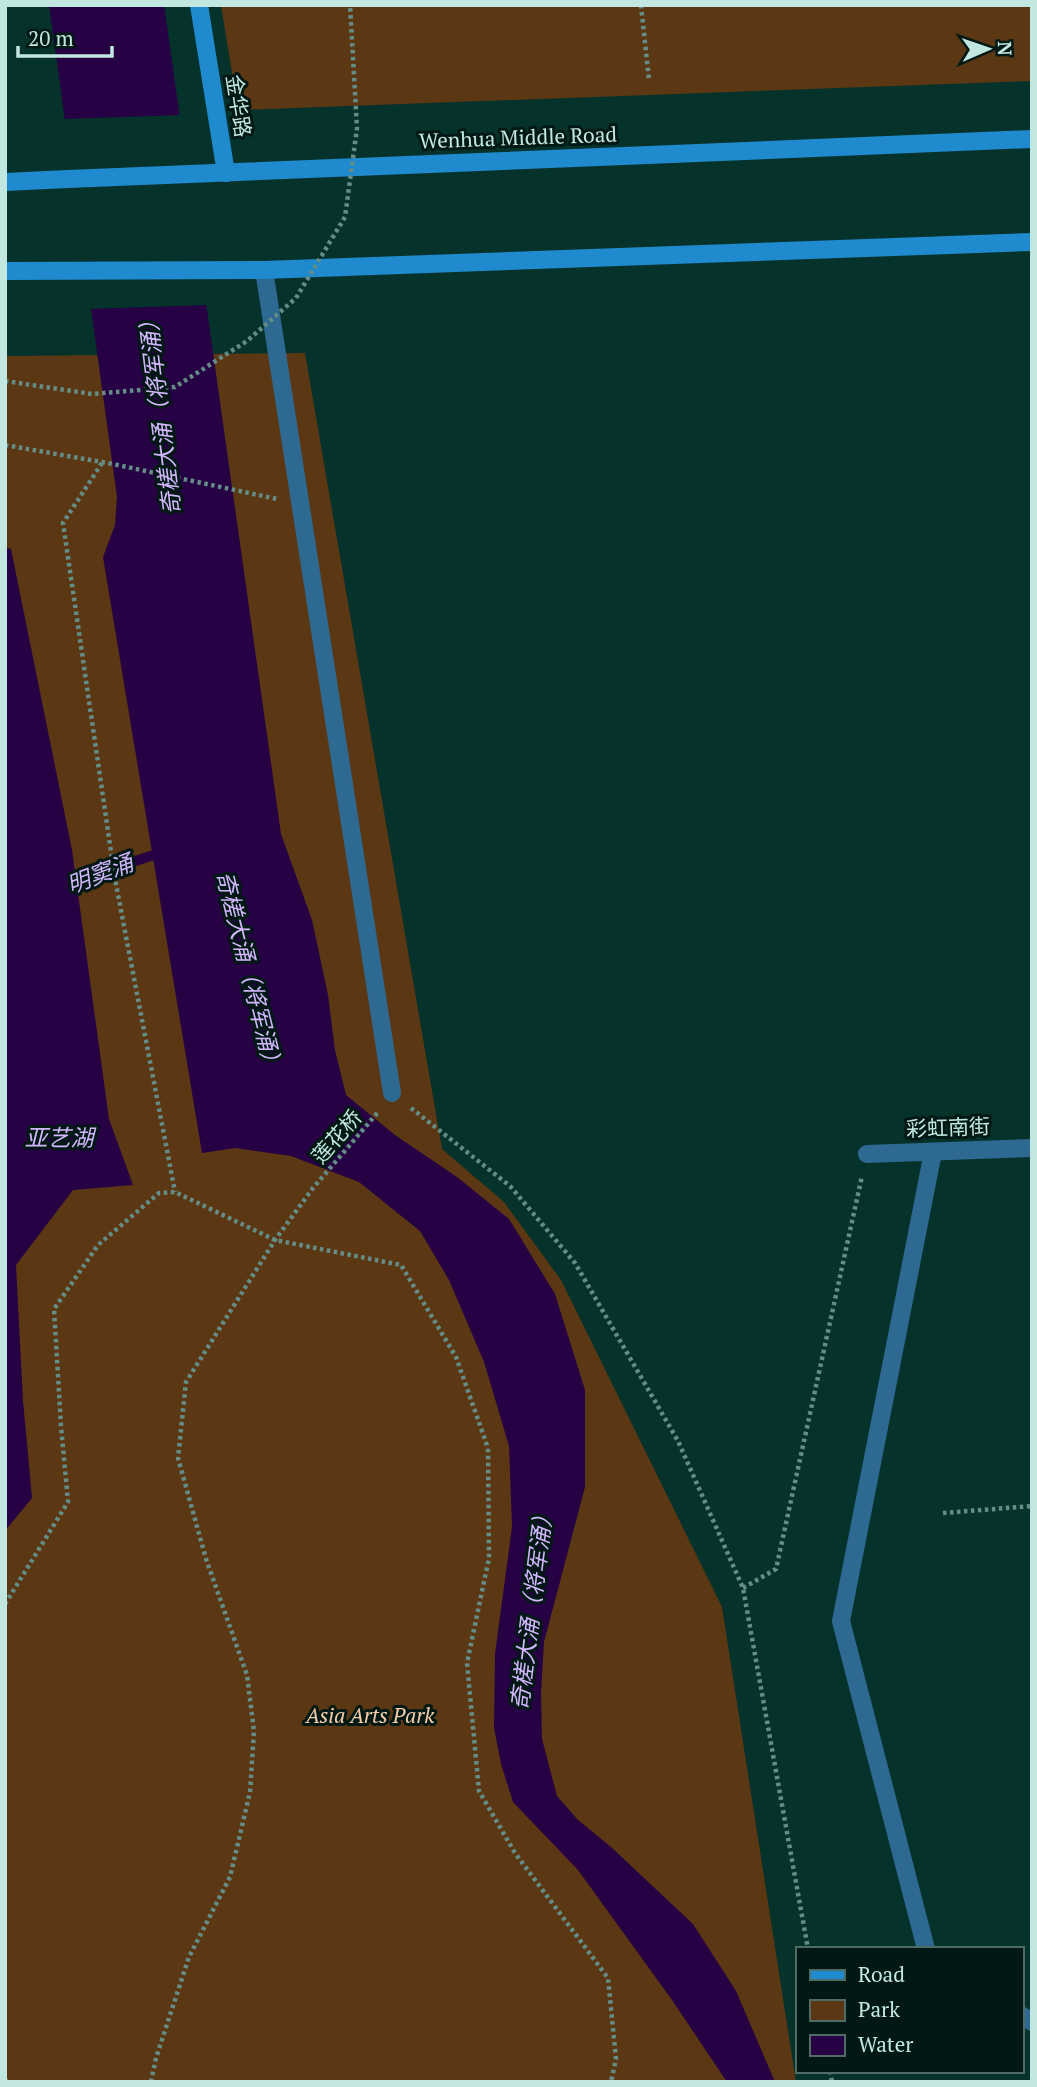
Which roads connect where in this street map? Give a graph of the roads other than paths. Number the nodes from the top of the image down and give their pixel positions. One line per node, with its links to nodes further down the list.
1 (199, 5): 3 (main road, 金华路)
2 (1032, 139): 3 (main road, Wenhua Middle Road)
3 (226, 173): 4 (main road, Wenhua Middle Road, bridge)
4 (5, 182)
5 (1032, 242): 6 (main road)
6 (264, 270): 7 (main road); 8 (street)
7 (5, 271)
8 (388, 1099)
9 (1032, 1148): 10 (street, 彩虹南街)
10 (933, 1152): 11 (street, 彩虹南街); 12 (street)
11 (867, 1154)
12 (925, 1947)

